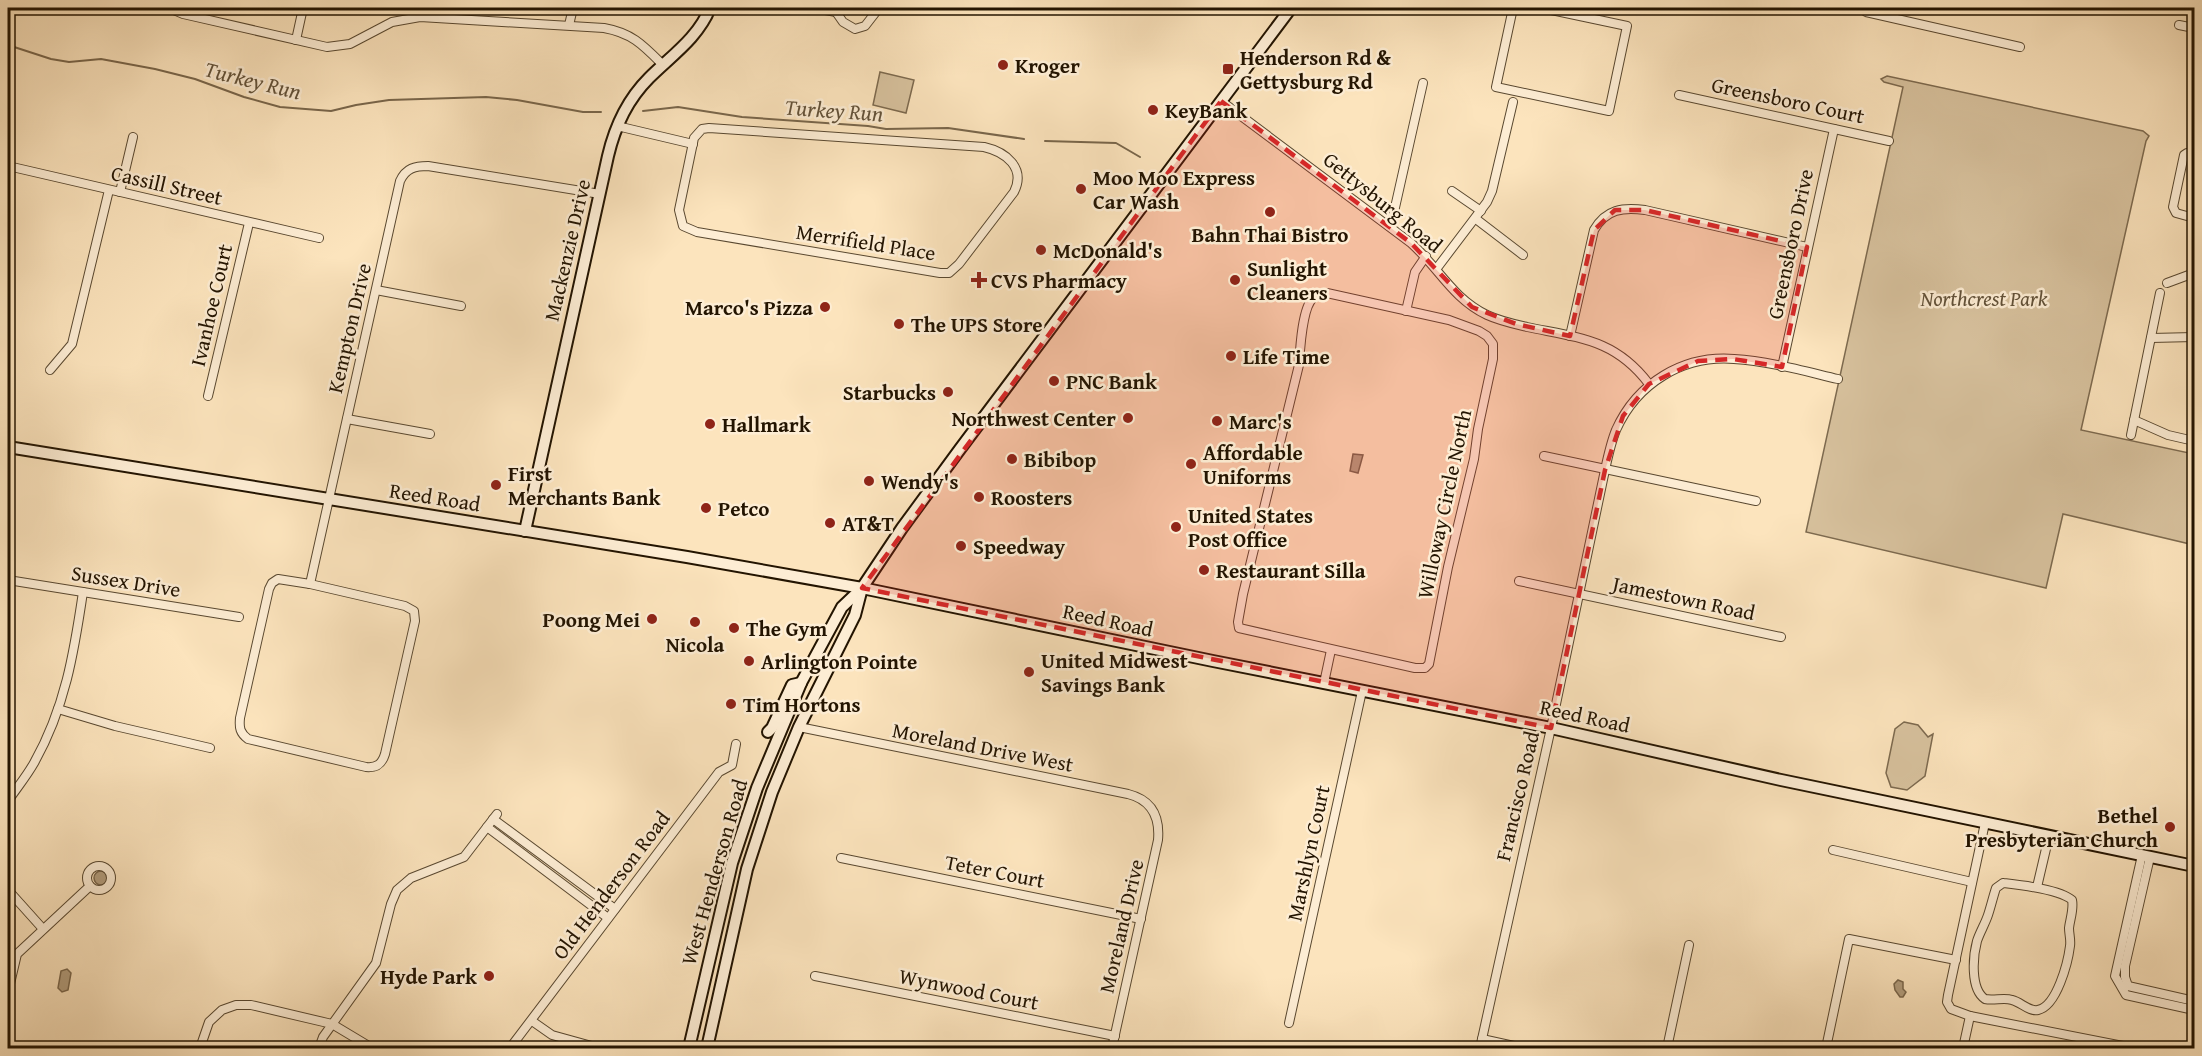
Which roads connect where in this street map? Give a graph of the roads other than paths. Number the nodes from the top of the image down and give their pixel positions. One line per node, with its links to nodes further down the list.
1 (169, 8): 17 (street)
2 (303, 8): 17 (street)
3 (443, 8): 13 (street)
4 (573, 8): 14 (street)
5 (710, 8): 19 (main road, Mackenzie Drive)
6 (815, 8): 12 (street)
7 (879, 8): 12 (street)
8 (1291, 8): 22 (main road, West Henderson Road)
9 (1513, 8): 10 (street)
10 (1542, 8)
11 (1867, 8): 18 (street)
12 (836, 10)
13 (442, 17): 14 (street); 17 (street)
14 (569, 25): 19 (street)
15 (2179, 25): 16 (street)
16 (2194, 28)
17 (296, 39)
18 (2020, 47)
19 (663, 65): 24 (main road, Mackenzie Drive)
20 (1423, 83): 39 (street)
21 (1679, 95): 25 (street, Greensboro Court)
22 (1221, 101): 39 (street, Gettysburg Road); 73 (main road, West Henderson Road)
23 (1513, 102): 35 (street)
24 (617, 126): 28 (street); 34 (main road, Mackenzie Drive)
25 (1834, 129): 27 (street, Greensboro Court); 41 (street, Greensboro Drive)
26 (133, 137): 33 (street)
27 (1889, 141)
28 (693, 144): 28 (street, Merrifield Place)
29 (2194, 153): 36 (street)
30 (8, 166): 31 (street, Cassill Street)
31 (109, 190): 33 (street, Cassill Street); 55 (street)
32 (1452, 191): 35 (street)
33 (120, 192): 38 (street, Cassill Street)
34 (600, 194): 47 (street, Kempton Drive); 69 (main road, Mackenzie Drive)
35 (1481, 211): 37 (street)
36 (2194, 218)
37 (1476, 219): 42 (street); 44 (street)
38 (249, 223): 40 (street, Cassill Street); 58 (street, Ivanhoe Court)
39 (1389, 226): 43 (street, Gettysburg Road)
40 (319, 238)
41 (1807, 247): 51 (street); 54 (street, Greensboro Drive)
42 (1523, 255)
43 (1426, 256): 44 (street, Gettysburg Road); 50 (street)
44 (1437, 268): 51 (street, Gettysburg Road)
45 (2194, 273): 46 (street)
46 (2167, 283)
47 (376, 290): 49 (street); 59 (street, Kempton Drive)
48 (2160, 293): 53 (street)
49 (461, 306)
50 (1406, 311): 78 (street, Willoway Circle North); 78 (street)
51 (1570, 336): 57 (street, Gettysburg Road)
52 (2194, 337): 53 (street)
53 (2151, 338): 60 (street)
54 (1782, 367): 56 (street); 57 (street)
55 (50, 370)
56 (1838, 379)
57 (1648, 384): 66 (street, Francisco Road)
58 (208, 396)
59 (347, 419): 61 (street); 67 (street, Kempton Drive)
60 (2134, 420): 62 (street); 63 (street)
61 (430, 434)
62 (2131, 435)
63 (2194, 441)
64 (8, 447): 67 (main road, Reed Road)
65 (1544, 456): 66 (street)
66 (1605, 470): 68 (street); 75 (street, Francisco Road)
67 (329, 500): 69 (main road, Reed Road); 72 (street, Kempton Drive)
68 (1756, 501)
69 (525, 531): 73 (main road, Reed Road)
70 (8, 580): 74 (street, Sussex Drive)
71 (1520, 581): 75 (street, Jamestown Road)
72 (310, 584): 72 (street)
73 (862, 588): 79 (main road, West Henderson Road); 80 (main road, Reed Road); 83 (main road, West Henderson Road)
74 (83, 592): 76 (street, Sussex Drive); 82 (street)
75 (1579, 594): 77 (street, Jamestown Road); 84 (street, Francisco Road)
76 (239, 617)
77 (1781, 637)
78 (1331, 650): 80 (street)
79 (801, 683): 85 (main road); 122 (main road, West Henderson Road)
80 (1324, 683): 81 (main road, Reed Road)
81 (1362, 691): 84 (main road, Reed Road); 113 (street, Marshlyn Court)
82 (58, 709): 87 (street); 88 (street)
83 (799, 727): 89 (street, Moreland Drive West); 123 (main road, West Henderson Road)
84 (1551, 728): 90 (main road, Reed Road); 116 (street, Francisco Road)
85 (768, 732)
86 (736, 744): 101 (street, Old Henderson Road)
87 (210, 748)
88 (8, 801)
89 (1154, 811): 103 (street, Moreland Drive)
90 (1985, 823): 92 (main road, Reed Road); 97 (street)
91 (487, 827): 101 (street); 102 (street); 114 (street)
92 (2049, 836): 94 (main road, Reed Road); 99 (street)
93 (1833, 850): 97 (street)
94 (2146, 856): 96 (main road, Reed Road); 109 (street); 110 (street)
95 (842, 858): 103 (street, Teter Court)
96 (2194, 866)
97 (1972, 882): 106 (street)
98 (90, 886): 104 (street)
99 (2037, 887): 99 (street)
100 (8, 890): 104 (street)
101 (615, 909): 102 (street, Old Henderson Road)
102 (608, 918): 112 (street, Old Henderson Road)
103 (1141, 919): 115 (street, Moreland Drive)
104 (43, 929): 108 (street)
105 (1689, 945): 127 (street)
106 (1956, 960): 111 (street); 128 (street)
107 (815, 976): 115 (street, Wynwood Court)
108 (8, 992)
109 (2194, 1001)
110 (2194, 1010)
111 (1970, 1016): 129 (street); 130 (street)
112 (532, 1021): 120 (street, Old Henderson Road); 121 (street)
113 (1289, 1023)
114 (332, 1024): 117 (street); 118 (street); 119 (street)
115 (1115, 1036): 124 (street, Moreland Drive)
116 (1482, 1039): 125 (street, Francisco Road); 126 (street)
117 (200, 1048)
118 (319, 1048)
119 (372, 1048)
120 (510, 1048)
121 (599, 1048)
122 (689, 1048)
123 (707, 1048)
124 (1112, 1048)
125 (1480, 1048)
126 (1523, 1048)
127 (1667, 1048)
128 (1828, 1048)
129 (1963, 1048)
130 (2133, 1048)

